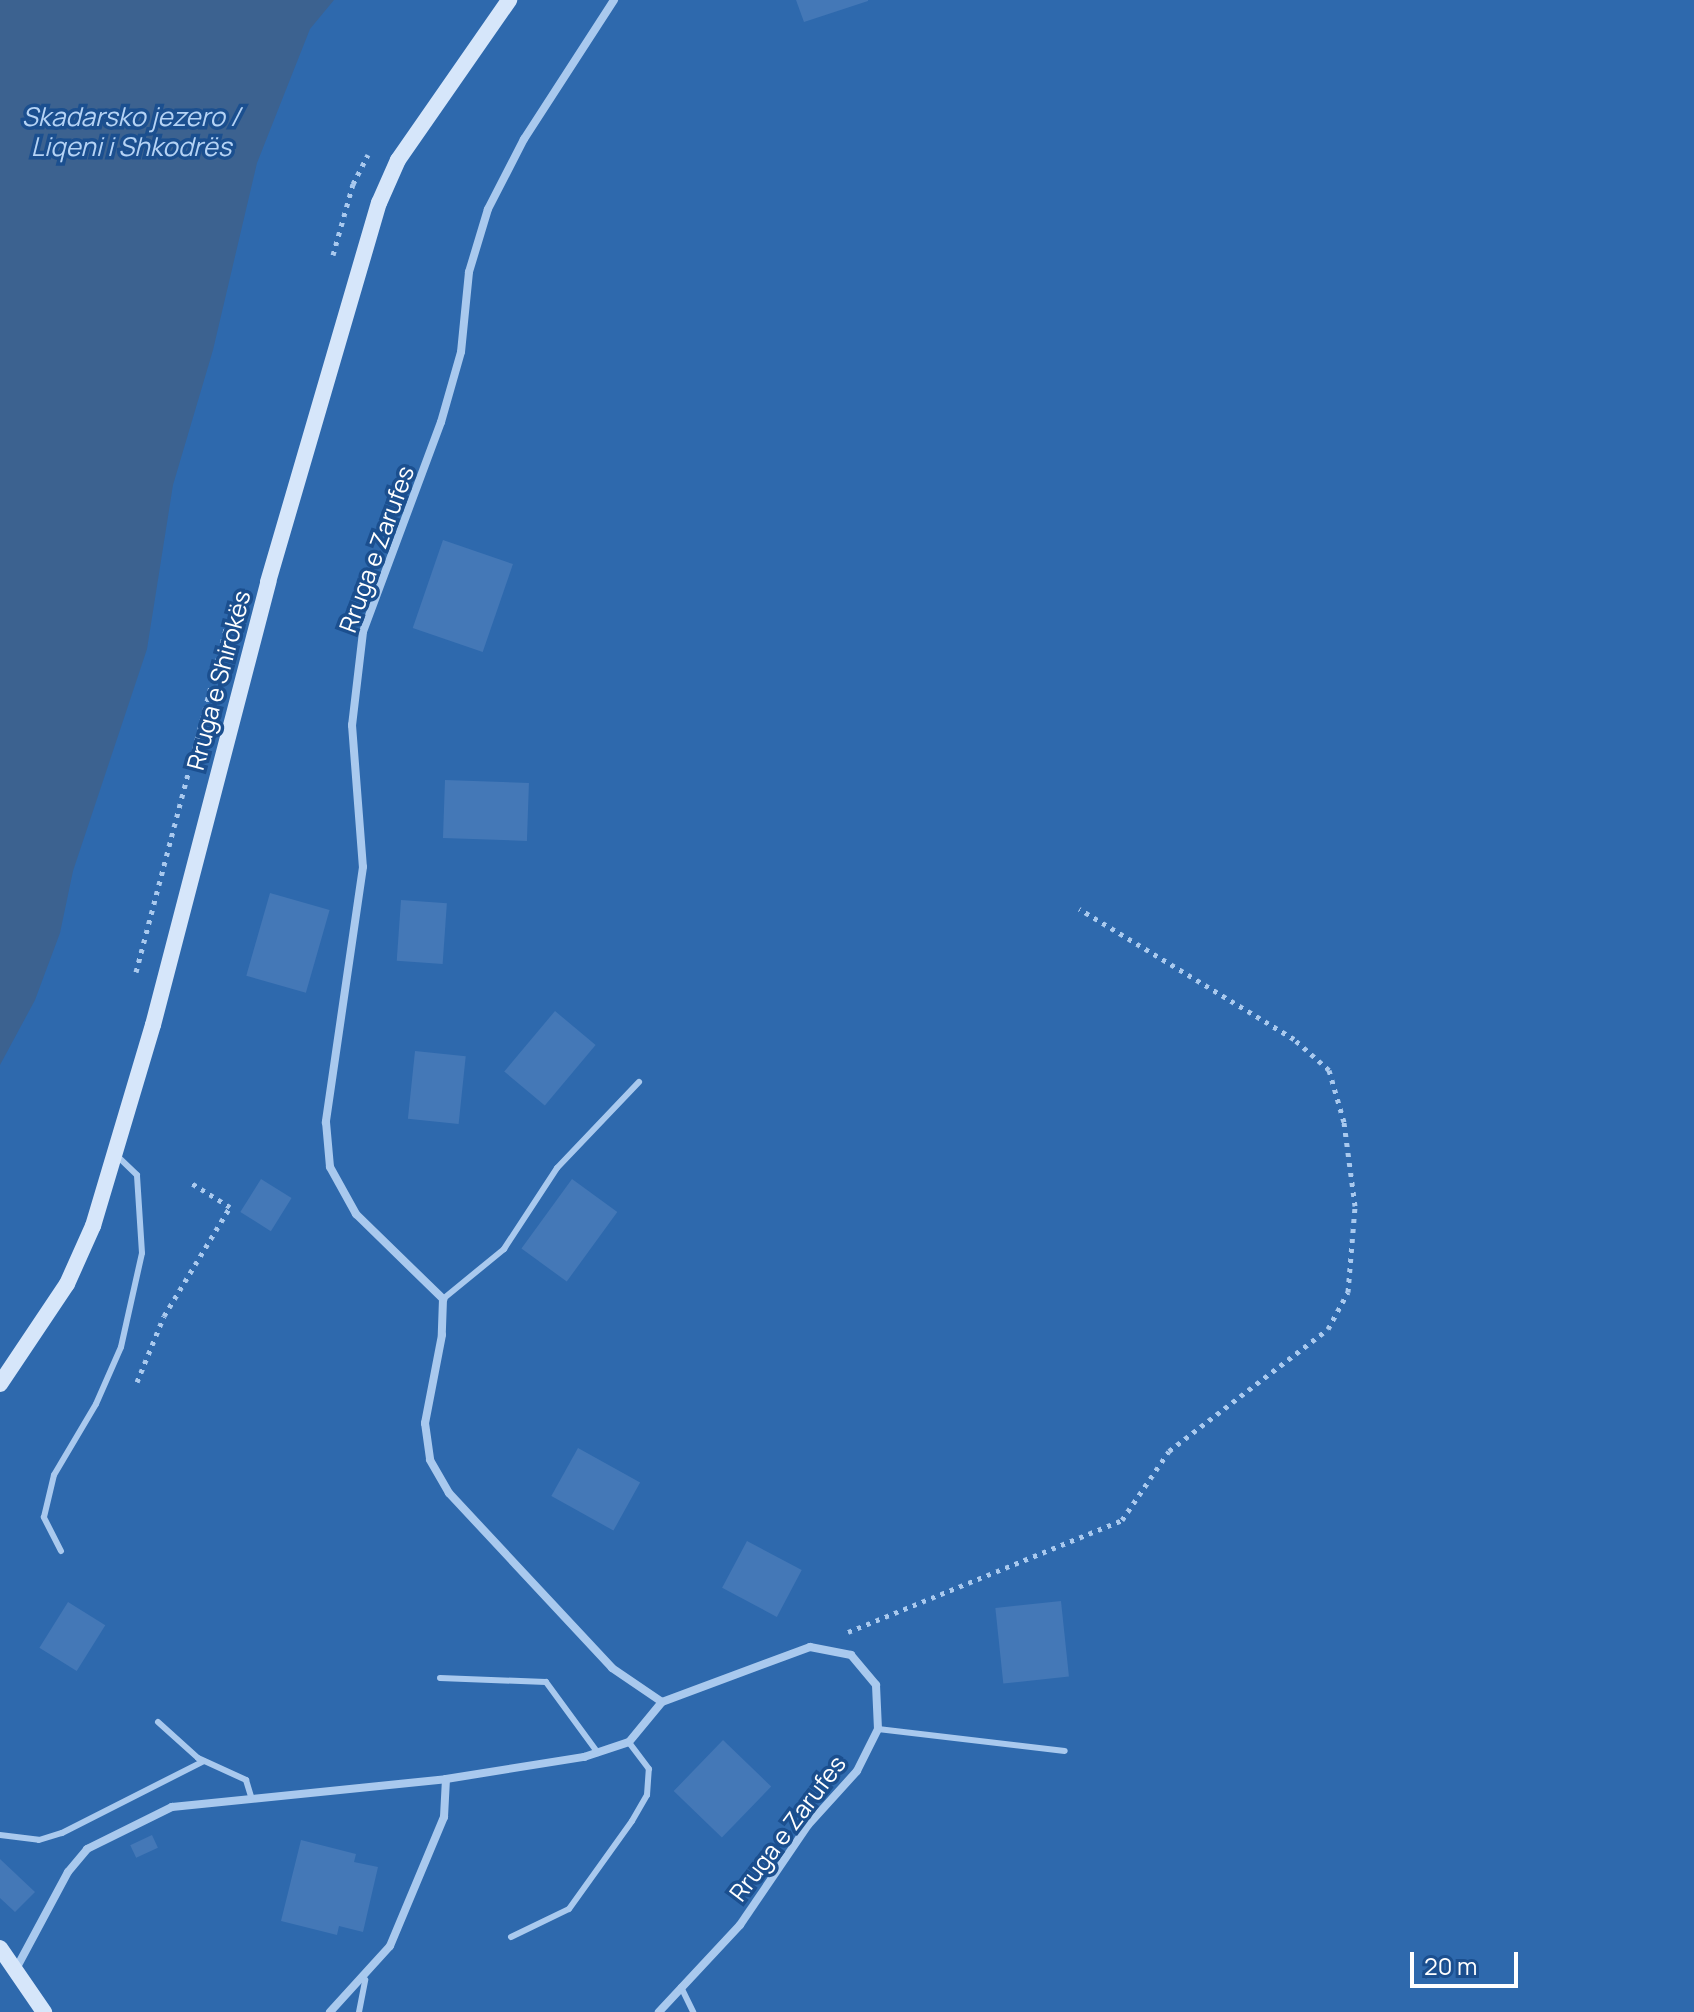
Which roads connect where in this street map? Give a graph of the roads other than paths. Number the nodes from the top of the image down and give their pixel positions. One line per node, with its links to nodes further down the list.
1 (509, 0): 4 (main road, Rruga e Shirokës)
2 (614, 0): 5 (street, Rruga e Zarufes)
3 (639, 1082): 5 (lane)
4 (115, 1154): 6 (main road, Rruga e Shirokës); 7 (lane)
5 (443, 1299): 9 (street)
6 (0, 1384)
7 (61, 1551)
8 (440, 1678): 14 (lane)
9 (662, 1702): 11 (street, Rruga e Zarufes); 12 (street)
10 (158, 1722): 15 (lane)
11 (878, 1729): 13 (lane); 23 (street, Rruga e Zarufes)
12 (629, 1742): 14 (street); 19 (lane)
13 (1065, 1751)
14 (598, 1753): 16 (street)
15 (204, 1761): 17 (lane); 18 (lane)
16 (446, 1779): 17 (street); 22 (street)
17 (251, 1796): 21 (street)
18 (0, 1835)
19 (511, 1937)
20 (0, 1948): 21 (main road)
21 (17, 1967): 24 (main road)
22 (365, 1980): 25 (street); 26 (lane)
23 (681, 1987): 27 (street, Rruga e Zarufes); 28 (lane)
24 (44, 2012)
25 (330, 2012)
26 (359, 2012)
27 (659, 2012)
28 (693, 2012)

